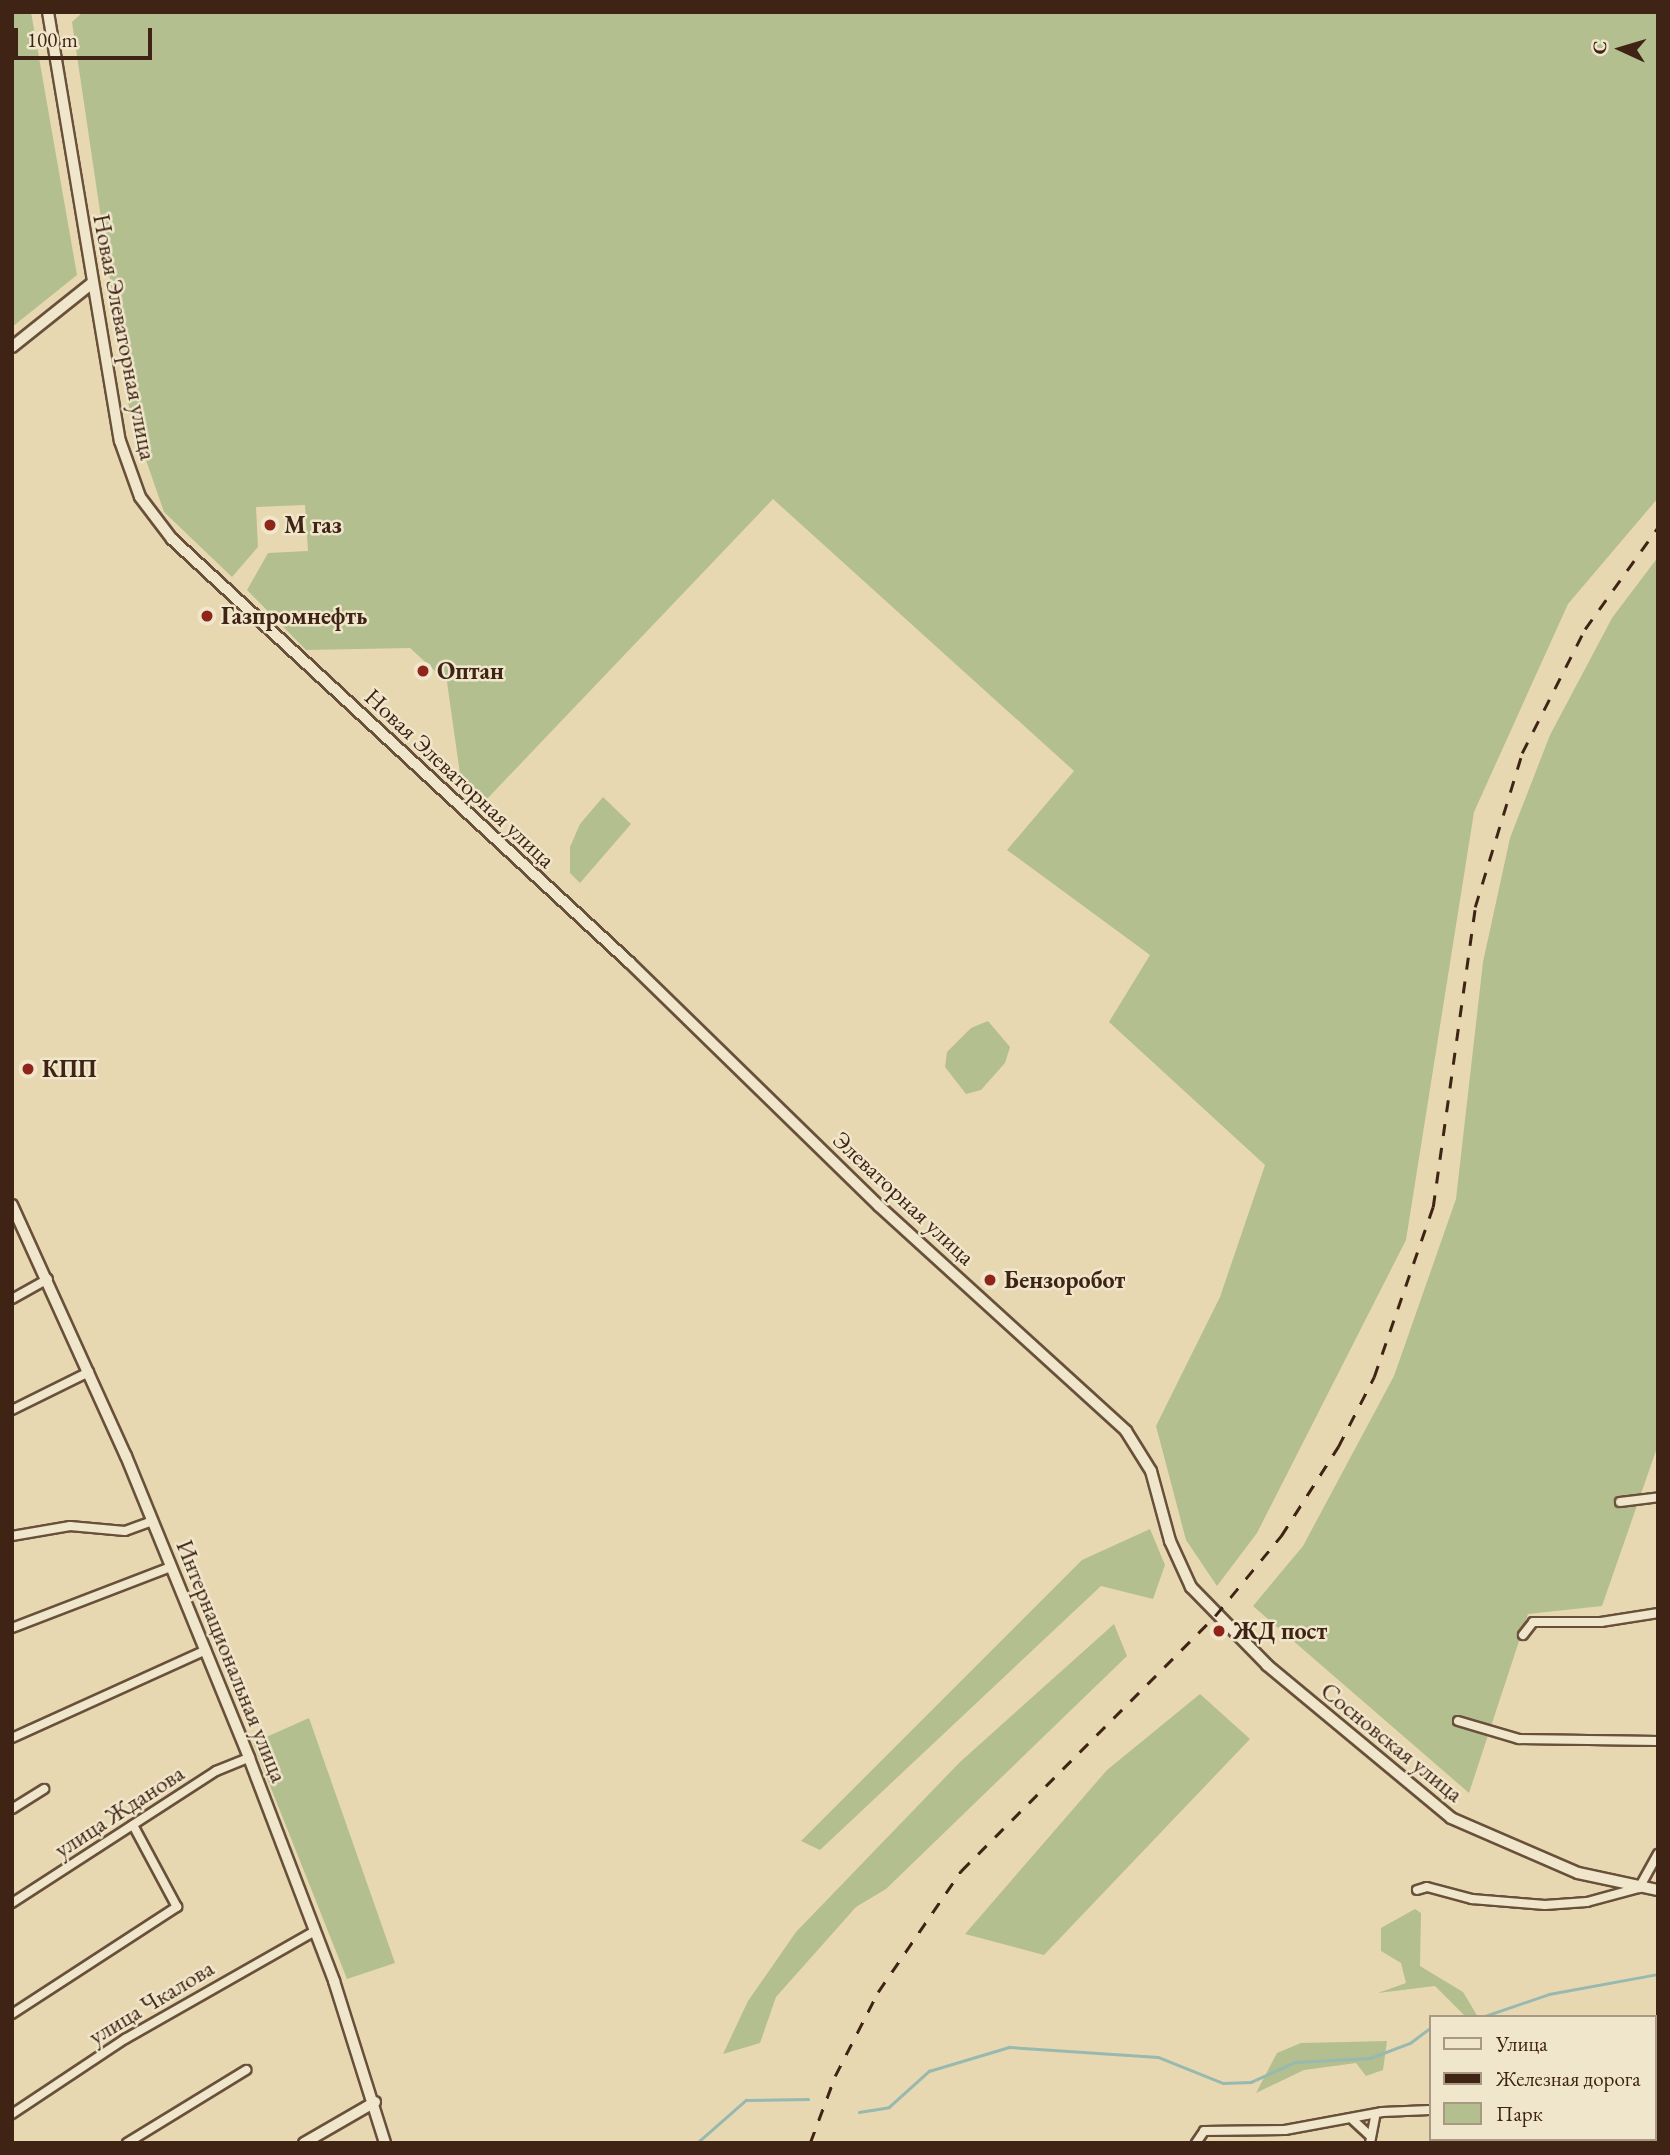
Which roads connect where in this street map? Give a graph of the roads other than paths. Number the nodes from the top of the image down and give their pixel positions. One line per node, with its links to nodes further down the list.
1 (48, 12): 2 (main road, Новая Элеваторная улица)
2 (91, 284): 3 (main road); 4 (main road, Новая Элеваторная улица)
3 (12, 347)
4 (629, 962): 16 (main road, Элеваторная улица)
5 (12, 1205): 6 (main road, Интернациональная улица)
6 (48, 1279): 7 (street); 8 (main road, Интернациональная улица)
7 (12, 1299)
8 (89, 1372): 9 (street); 12 (main road, Интернациональная улица)
9 (12, 1410)
10 (1658, 1497): 11 (street)
11 (1620, 1502)
12 (153, 1521): 13 (street); 14 (main road, Интернациональная улица)
13 (12, 1536)
14 (172, 1567): 17 (street); 19 (main road, Интернациональная улица)
15 (1658, 1613): 18 (street)
16 (1218, 1618): 28 (main road, Сосновская улица)
17 (12, 1628)
18 (1523, 1635)
19 (206, 1650): 21 (street); 23 (main road, Интернациональная улица)
20 (1458, 1721): 22 (street)
21 (12, 1738)
22 (1658, 1741)
23 (249, 1758): 26 (street, улица Жданова); 32 (main road, Интернациональная улица)
24 (44, 1789): 25 (street)
25 (12, 1809)
26 (133, 1825): 31 (street, улица Жданова); 33 (street)
27 (1658, 1854): 28 (street)
28 (1639, 1888): 29 (street, Сосновская улица); 30 (main road, Сосновская улица)
29 (1417, 1890)
30 (1658, 1890)
31 (12, 1903)
32 (314, 1931): 35 (main road, Интернациональная улица); 37 (street, улица Чкалова)
33 (12, 2014)
34 (246, 2070): 41 (street)
35 (375, 2102): 42 (main road); 43 (main road, Интернациональная улица)
36 (1428, 2110): 38 (street)
37 (12, 2113)
38 (1375, 2117): 39 (street); 40 (street)
39 (1353, 2120): 40 (street); 44 (street)
40 (1370, 2139)
41 (127, 2143)
42 (304, 2143)
43 (386, 2143)
44 (1196, 2143)

